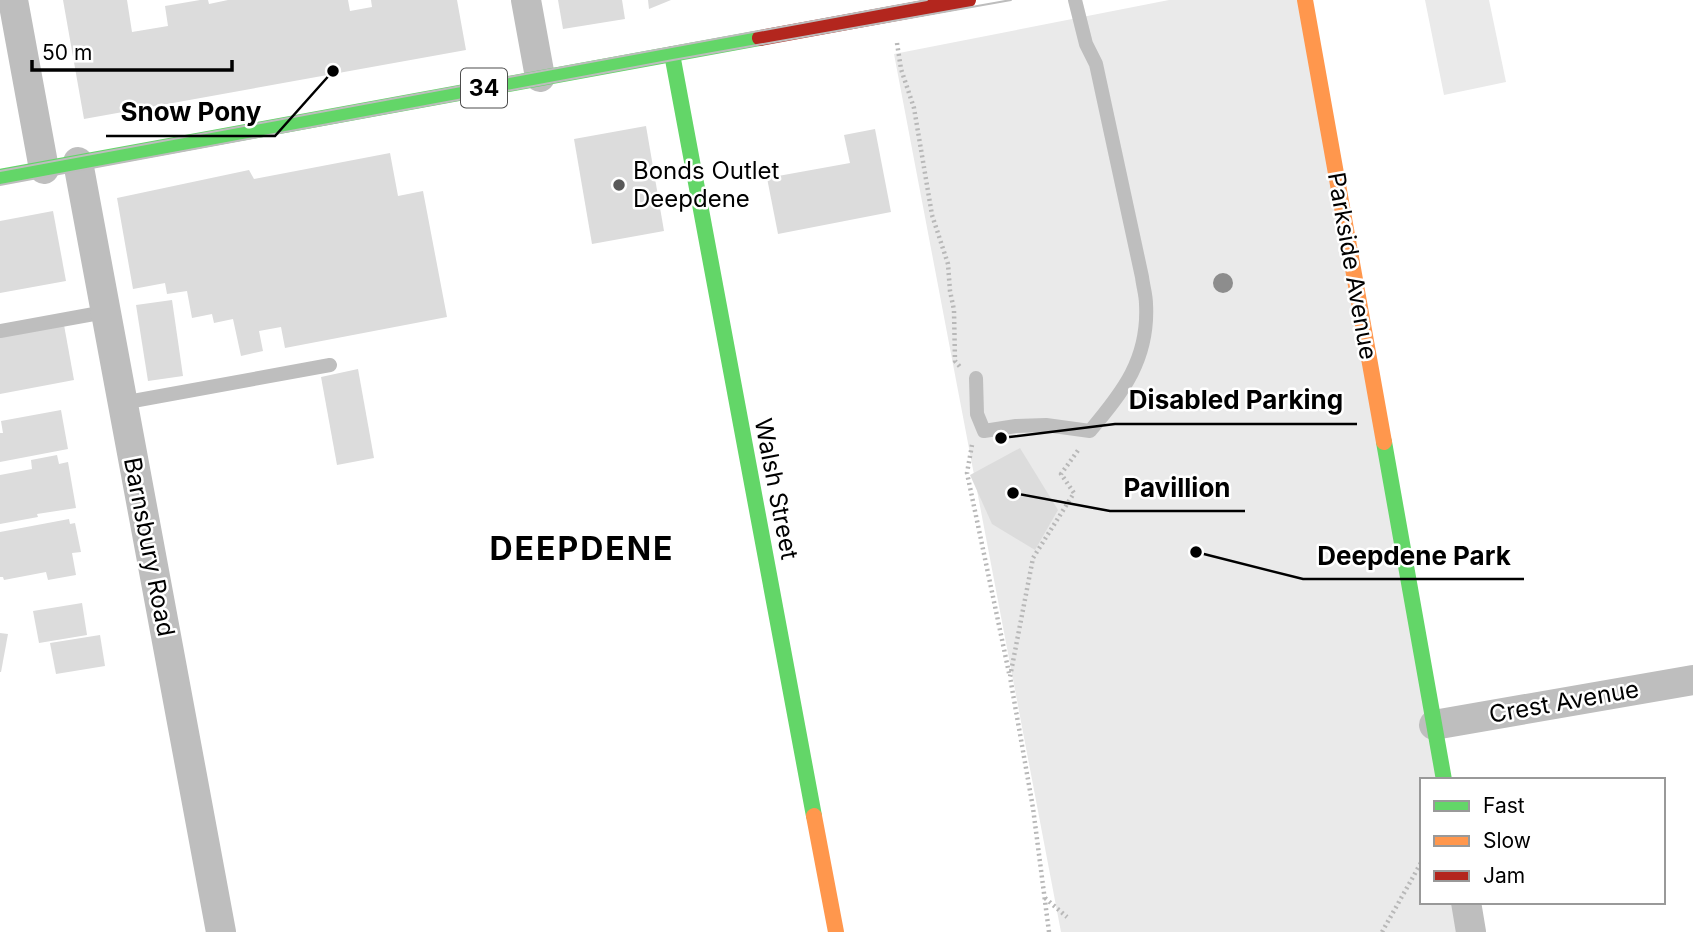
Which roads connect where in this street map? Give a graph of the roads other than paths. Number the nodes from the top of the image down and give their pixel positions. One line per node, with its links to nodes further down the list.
1 (13, 0): 10 (street)
2 (526, 0): 8 (street)
3 (968, 0): 6 (street, 34)
4 (1076, 0): 15 (lane)
5 (1305, 0): 18 (street, Parkside Avenue)
6 (933, 3): 7 (street, 34)
7 (672, 54): 8 (street, 34); 22 (street, Walsh Street)
8 (540, 77): 9 (street, 34)
9 (78, 162): 10 (street, 34); 12 (street, Barnsbury Road)
10 (44, 169): 11 (street, 34)
11 (0, 177)
12 (105, 312): 13 (lane); 16 (street, Barnsbury Road)
13 (0, 331)
14 (330, 365): 16 (lane)
15 (976, 378)
16 (122, 403): 21 (street, Barnsbury Road)
17 (1693, 680): 18 (street, Crest Avenue)
18 (1434, 724): 19 (street, Parkside Avenue)
19 (1444, 778)
20 (1466, 904): 23 (street)
21 (221, 932)
22 (836, 932)
23 (1471, 932)

